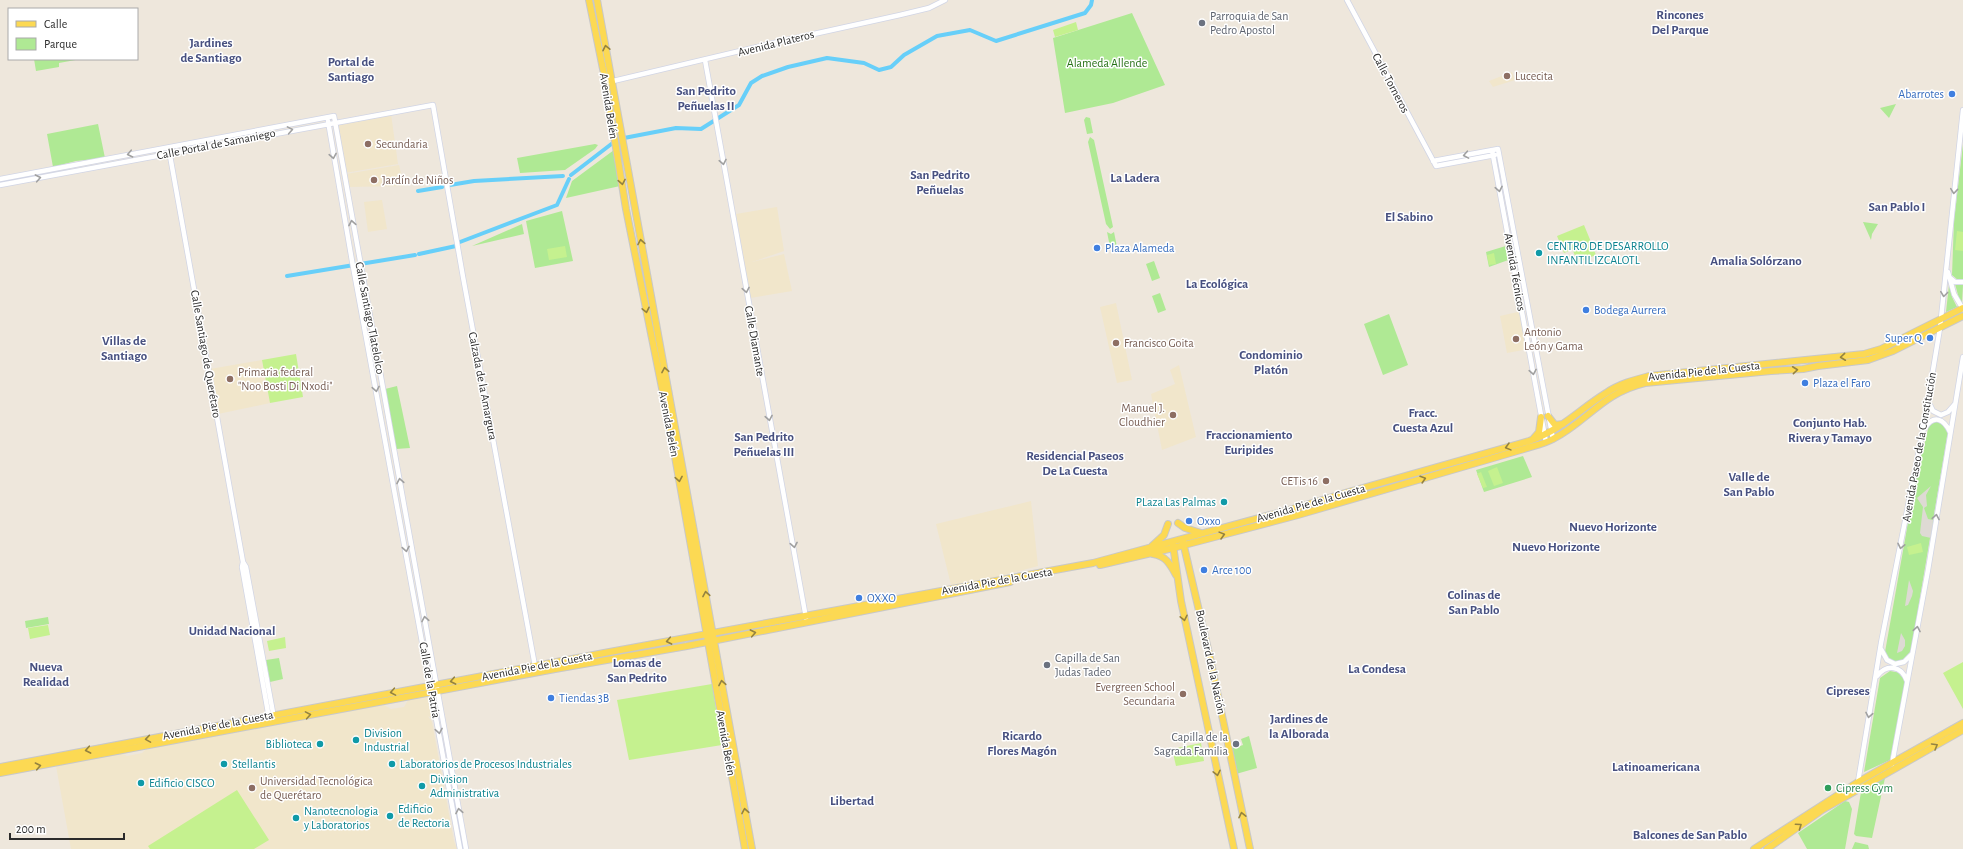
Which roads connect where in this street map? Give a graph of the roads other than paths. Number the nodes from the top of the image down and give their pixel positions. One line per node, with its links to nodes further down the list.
1 (589, 0): 7 (main road, Avenida Belén)
2 (597, 0): 6 (main road, Avenida Belén, one-way to 2)
3 (945, 0): 5 (street, Avenida Plateros)
4 (1347, 0): 18 (street, Calle Torneros)
5 (705, 60): 6 (street, Avenida Plateros); 49 (street, Calle Diamante, one-way to 49)
6 (613, 81): 7 (street, Avenida Plateros); 50 (main road, Avenida Belén, one-way to 6)
7 (605, 83): 50 (main road, Avenida Belén, one-way to 50)
8 (433, 105): 12 (street, Calle Portal de Samaniego); 54 (street, Calzada de la Amargura)
9 (1963, 110): 15 (street, Avenida Paseo de la Constitución)
10 (334, 116): 11 (street, Calle Portal de Samaniego); 12 (street, Calle Santiago Tlatelolco)
11 (328, 117): 13 (street, Calle Santiago Tlatelolco); 16 (street, Calle Portal de Samaniego)
12 (335, 122): 13 (street, Calle Portal de Samaniego); 40 (street, Calle Santiago Tlatelolco, one-way to 12)
13 (329, 123): 17 (street, Calle Portal de Samaniego, one-way to 13); 39 (street, Calle Santiago Tlatelolco, one-way to 39)
14 (1963, 128): 15 (street)
15 (1959, 137): 21 (street, Avenida Paseo de la Constitución, one-way to 21)
16 (168, 146): 17 (street, Calle Santiago de Querétaro); 19 (street, Calle Portal de Samaniego, one-way to 19)
17 (169, 153): 20 (street, Calle Portal de Samaniego, one-way to 17); 59 (street, Calle Santiago de Querétaro)
18 (1493, 153): 27 (street, Avenida Técnicos); 29 (street, Avenida Técnicos, one-way to 29)
19 (0, 179)
20 (0, 185)
21 (1947, 268): 22 (street); 26 (street, Avenida Paseo de la Constitución, one-way to 26)
22 (1949, 277): 23 (street); 24 (street)
23 (1963, 282)
24 (1963, 309): 26 (main road, Avenida Pie de la Cuesta)
25 (1963, 316): 28 (main road, Avenida Pie de la Cuesta)
26 (1941, 319): 28 (street, Avenida Paseo de la Constitución); 34 (main road, Avenida Pie de la Cuesta, one-way to 34)
27 (1531, 328): 29 (street); 33 (street, Avenida Técnicos)
28 (1940, 328): 31 (street, Avenida Paseo de la Constitución); 37 (main road, Avenida Pie de la Cuesta, one-way to 28)
29 (1525, 329): 33 (street, Avenida Técnicos, one-way to 33)
30 (1963, 357): 32 (street)
31 (1927, 400): 32 (street); 35 (street, Avenida Paseo de la Constitución)
32 (1955, 404): 36 (street)
33 (1545, 417): 34 (main road); 37 (street, Avenida Técnicos); 38 (main road)
34 (1568, 422): 37 (main road, Avenida Pie de la Cuesta)
35 (1923, 430): 36 (street); 52 (street, Avenida Paseo de la Constitución, one-way to 52)
36 (1950, 432): 53 (street, one-way to 36)
37 (1549, 437): 38 (main road, Avenida Pie de la Cuesta); 44 (main road, Avenida Pie de la Cuesta, one-way to 37)
38 (1529, 442): 43 (main road, Avenida Pie de la Cuesta, one-way to 43)
39 (398, 511): 57 (street, Calle de la Patria, one-way to 57)
40 (407, 519): 57 (street, Calle de la Patria, one-way to 40)
41 (1178, 523): 43 (main road)
42 (1168, 524): 46 (main road)
43 (1203, 534): 44 (main road, Avenida Pie de la Cuesta)
44 (1183, 542): 45 (main road, Avenida Pie de la Cuesta); 48 (main road, Boulevard de la Nación)
45 (1173, 545): 46 (main road, Avenida Pie de la Cuesta); 47 (main road, Boulevard de la Nación)
46 (1151, 550): 47 (main road); 49 (main road, Avenida Pie de la Cuesta)
47 (1178, 580): 48 (main road); 70 (main road, Boulevard de la Nación, one-way to 70)
48 (1197, 601): 71 (main road, Boulevard de la Nación, one-way to 48)
49 (806, 619): 50 (main road, Avenida Pie de la Cuesta); 51 (main road, Avenida Pie de la Cuesta, one-way to 49)
50 (710, 633): 51 (main road, Avenida Belén); 54 (main road, Avenida Pie de la Cuesta, one-way to 54)
51 (712, 641): 58 (main road, Avenida Pie de la Cuesta); 68 (main road, Avenida Belén); 69 (main road, Avenida Belén, one-way to 51)
52 (1881, 648): 53 (street); 55 (street, Avenida Paseo de la Constitución)
53 (1912, 653): 56 (street)
54 (535, 666): 57 (main road, Avenida Pie de la Cuesta, one-way to 57)
55 (1876, 678): 56 (street); 65 (street, Avenida Paseo de la Constitución, one-way to 65)
56 (1907, 683): 62 (street)
57 (434, 685): 58 (street, Calle de la Patria); 59 (main road, Avenida Pie de la Cuesta, one-way to 59)
58 (435, 692): 59 (main road, Avenida Pie de la Cuesta, one-way to 58); 66 (street, Calle de la Patria, one-way to 66); 67 (street, Calle de la Patria, one-way to 58)
59 (272, 719): 63 (main road, Avenida Pie de la Cuesta, one-way to 63); 64 (main road, Avenida Pie de la Cuesta, one-way to 59)
60 (1963, 723): 62 (main road)
61 (1963, 730): 73 (main road, one-way to 61)
62 (1892, 764): 65 (main road)
63 (0, 767)
64 (0, 773)
65 (1858, 782): 72 (main road)
66 (460, 849)
67 (466, 849)
68 (745, 849)
69 (752, 849)
70 (1234, 849)
71 (1250, 849)
72 (1754, 849)
73 (1767, 849)

